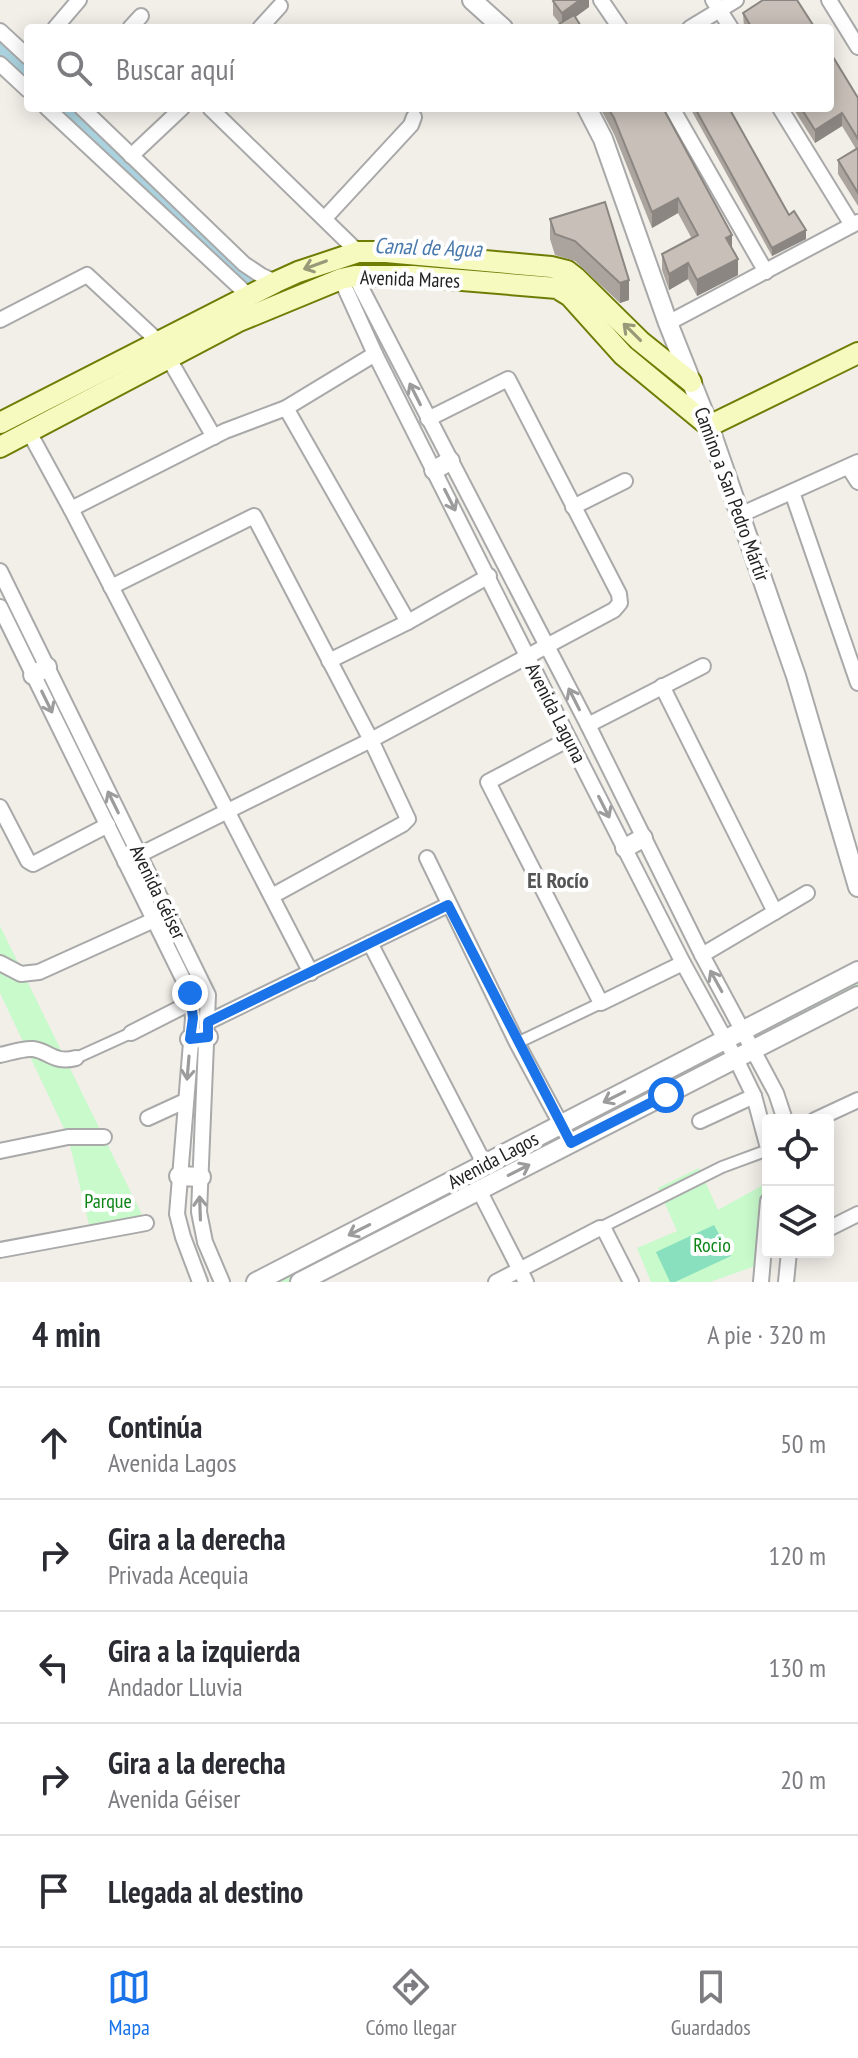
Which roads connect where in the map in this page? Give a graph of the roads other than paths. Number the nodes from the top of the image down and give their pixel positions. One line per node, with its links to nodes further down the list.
1 (79, 0): 9 (street)
2 (472, 0): 12 (street)
3 (601, 0): 13 (street)
4 (736, 0): 6 (street)
5 (829, 0): 17 (street)
6 (716, 5): 14 (street); 15 (street)
7 (280, 6): 11 (street)
8 (141, 16): 10 (street)
9 (58, 24)
10 (134, 24)
11 (264, 24)
12 (499, 24)
13 (617, 24)
14 (695, 24)
15 (728, 24)
16 (0, 31): 18 (street)
17 (856, 40)
18 (24, 53)
19 (0, 64): 20 (street)
20 (24, 86)
21 (51, 112): 36 (street)
22 (86, 112): 29 (street)
23 (178, 112): 29 (street)
24 (214, 112): 30 (street)
25 (589, 112): 38 (street, Camino a San Pedro Mártir)
26 (674, 112): 33 (street)
27 (783, 112): 31 (street)
28 (414, 117): 30 (street)
29 (131, 156): 35 (street)
30 (325, 218): 32 (street)
31 (855, 224): 33 (street)
32 (358, 252): 35 (main road, Avenida Mares, one-way to 35); 42 (main road, Avenida Mares, one-way to 32)
33 (766, 272): 38 (street)
34 (348, 278): 39 (main road, Avenida Mares); 41 (street, Avenida Laguna); 45 (street, Avenida Laguna, one-way to 34); 47 (main road, Avenida Mares)
35 (276, 282): 36 (main road, Avenida Mares)
36 (249, 296): 39 (main road, Avenida Mares)
37 (0, 320): 39 (street)
38 (668, 323): 42 (street, Camino a San Pedro Mártir)
39 (164, 350): 43 (main road, Avenida Mares); 49 (street)
40 (858, 353): 47 (main road)
41 (375, 354): 44 (street); 51 (street, Avenida Laguna)
42 (691, 382): 47 (street, Camino a San Pedro Mártir)
43 (89, 390): 46 (main road, Avenida Mares); 48 (main road, Avenida Mares)
44 (286, 408): 49 (street); 63 (street)
45 (428, 419): 51 (street, Avenida Laguna); 56 (street)
46 (0, 423)
47 (709, 426): 58 (street, Camino a San Pedro Mártir)
48 (29, 432): 50 (main road, Avenida Mares); 57 (street)
49 (214, 437): 57 (street)
50 (0, 447)
51 (442, 465): 60 (street, Avenida Laguna, one-way to 60); 64 (street, Avenida Laguna)
52 (853, 465): 54 (street); 55 (street)
53 (625, 481): 56 (street)
54 (858, 482)
55 (792, 492): 58 (street); 69 (street)
56 (573, 507): 64 (street)
57 (71, 509): 61 (street)
58 (740, 515): 78 (street, Camino a San Pedro Mártir)
59 (0, 571): 68 (street, Avenida Géiser)
60 (489, 576): 63 (street); 65 (street, Avenida Laguna)
61 (111, 587): 66 (street); 75 (street)
62 (0, 607): 68 (street, Avenida Géiser)
63 (408, 622): 66 (street)
64 (546, 645): 65 (street); 71 (street, Avenida Laguna, one-way to 64)
65 (527, 655): 72 (street, Avenida Laguna); 73 (street)
66 (329, 661): 73 (street)
67 (703, 666): 70 (street)
68 (40, 671): 76 (street, Avenida Géiser, one-way to 76); 80 (street, Avenida Géiser, one-way to 68)
69 (858, 683)
70 (662, 686): 71 (street); 86 (street)
71 (588, 725): 77 (street, Avenida Laguna)
72 (569, 739): 79 (street, Avenida Laguna, one-way to 79); 96 (street)
73 (371, 740): 75 (street); 84 (street)
74 (0, 807): 76 (street)
75 (228, 812): 80 (street); 84 (street)
76 (108, 825): 80 (street, Avenida Géiser)
77 (643, 838): 79 (street); 89 (street, Avenida Laguna)
78 (851, 841): 82 (street, Camino a San Pedro Mártir)
79 (625, 848): 91 (street, Avenida Laguna)
80 (132, 858): 87 (street, Avenida Géiser); 99 (street, Avenida Géiser)
81 (427, 858): 85 (street)
82 (858, 887)
83 (807, 893): 86 (street)
84 (272, 896): 93 (street)
85 (448, 905): 88 (street); 101 (street)
86 (775, 912): 89 (street)
87 (154, 920): 90 (street); 95 (street, Avenida Géiser)
88 (370, 943): 93 (street); 119 (street)
89 (702, 955): 97 (street, Avenida Laguna, one-way to 89)
90 (0, 963)
91 (683, 963): 96 (street); 100 (street, Avenida Laguna)
92 (858, 971): 97 (street, Avenida Lagos)
93 (311, 973): 99 (street)
94 (858, 996): 102 (street, Avenida Lagos)
95 (192, 1002): 98 (street); 99 (street, Avenida Géiser)
96 (601, 1003): 101 (street)
97 (743, 1030): 100 (street, Avenida Lagos); 102 (street, Avenida Laguna)
98 (131, 1033): 104 (street)
99 (202, 1033): 108 (street, Avenida Géiser, one-way to 108); 121 (street, Avenida Géiser)
100 (726, 1040): 105 (street, Avenida Laguna); 113 (street, Avenida Lagos, one-way to 113)
101 (517, 1043): 113 (street)
102 (753, 1050): 105 (street, Avenida Lagos); 109 (street, Avenida Laguna)
103 (0, 1055): 104 (street)
104 (76, 1058)
105 (736, 1059): 106 (street, Avenida Laguna); 116 (street, Avenida Lagos)
106 (754, 1096): 112 (street); 114 (street, Avenida Laguna)
107 (858, 1100): 110 (street)
108 (185, 1101): 111 (street); 120 (street, Avenida Géiser)
109 (783, 1114)
110 (828, 1114)
111 (148, 1118)
112 (700, 1121)
113 (560, 1124): 116 (street); 119 (street, Avenida Lagos)
114 (762, 1126)
115 (104, 1137): 117 (street)
116 (571, 1143): 122 (street, Avenida Lagos, one-way to 116)
117 (0, 1151)
118 (762, 1151): 128 (street)
119 (485, 1165): 123 (street, Avenida Lagos)
120 (179, 1176): 121 (street); 134 (street, Avenida Géiser)
121 (201, 1177): 135 (street, Avenida Géiser, one-way to 121)
122 (479, 1190): 126 (street, Avenida Lagos); 133 (street)
123 (404, 1207): 126 (street); 136 (street, Avenida Lagos, one-way to 136)
124 (858, 1214): 127 (street)
125 (146, 1223): 129 (street)
126 (414, 1224): 132 (street, Avenida Lagos)
127 (834, 1226)
128 (600, 1228): 133 (street); 139 (street)
129 (0, 1250)
130 (763, 1258): 140 (street)
131 (788, 1258): 141 (street)
132 (325, 1276): 137 (street, Avenida Lagos)
133 (523, 1276): 138 (street)
134 (200, 1282)
135 (222, 1282)
136 (256, 1282)
137 (300, 1282)
138 (496, 1282)
139 (631, 1282)
140 (761, 1282)
141 (786, 1282)

